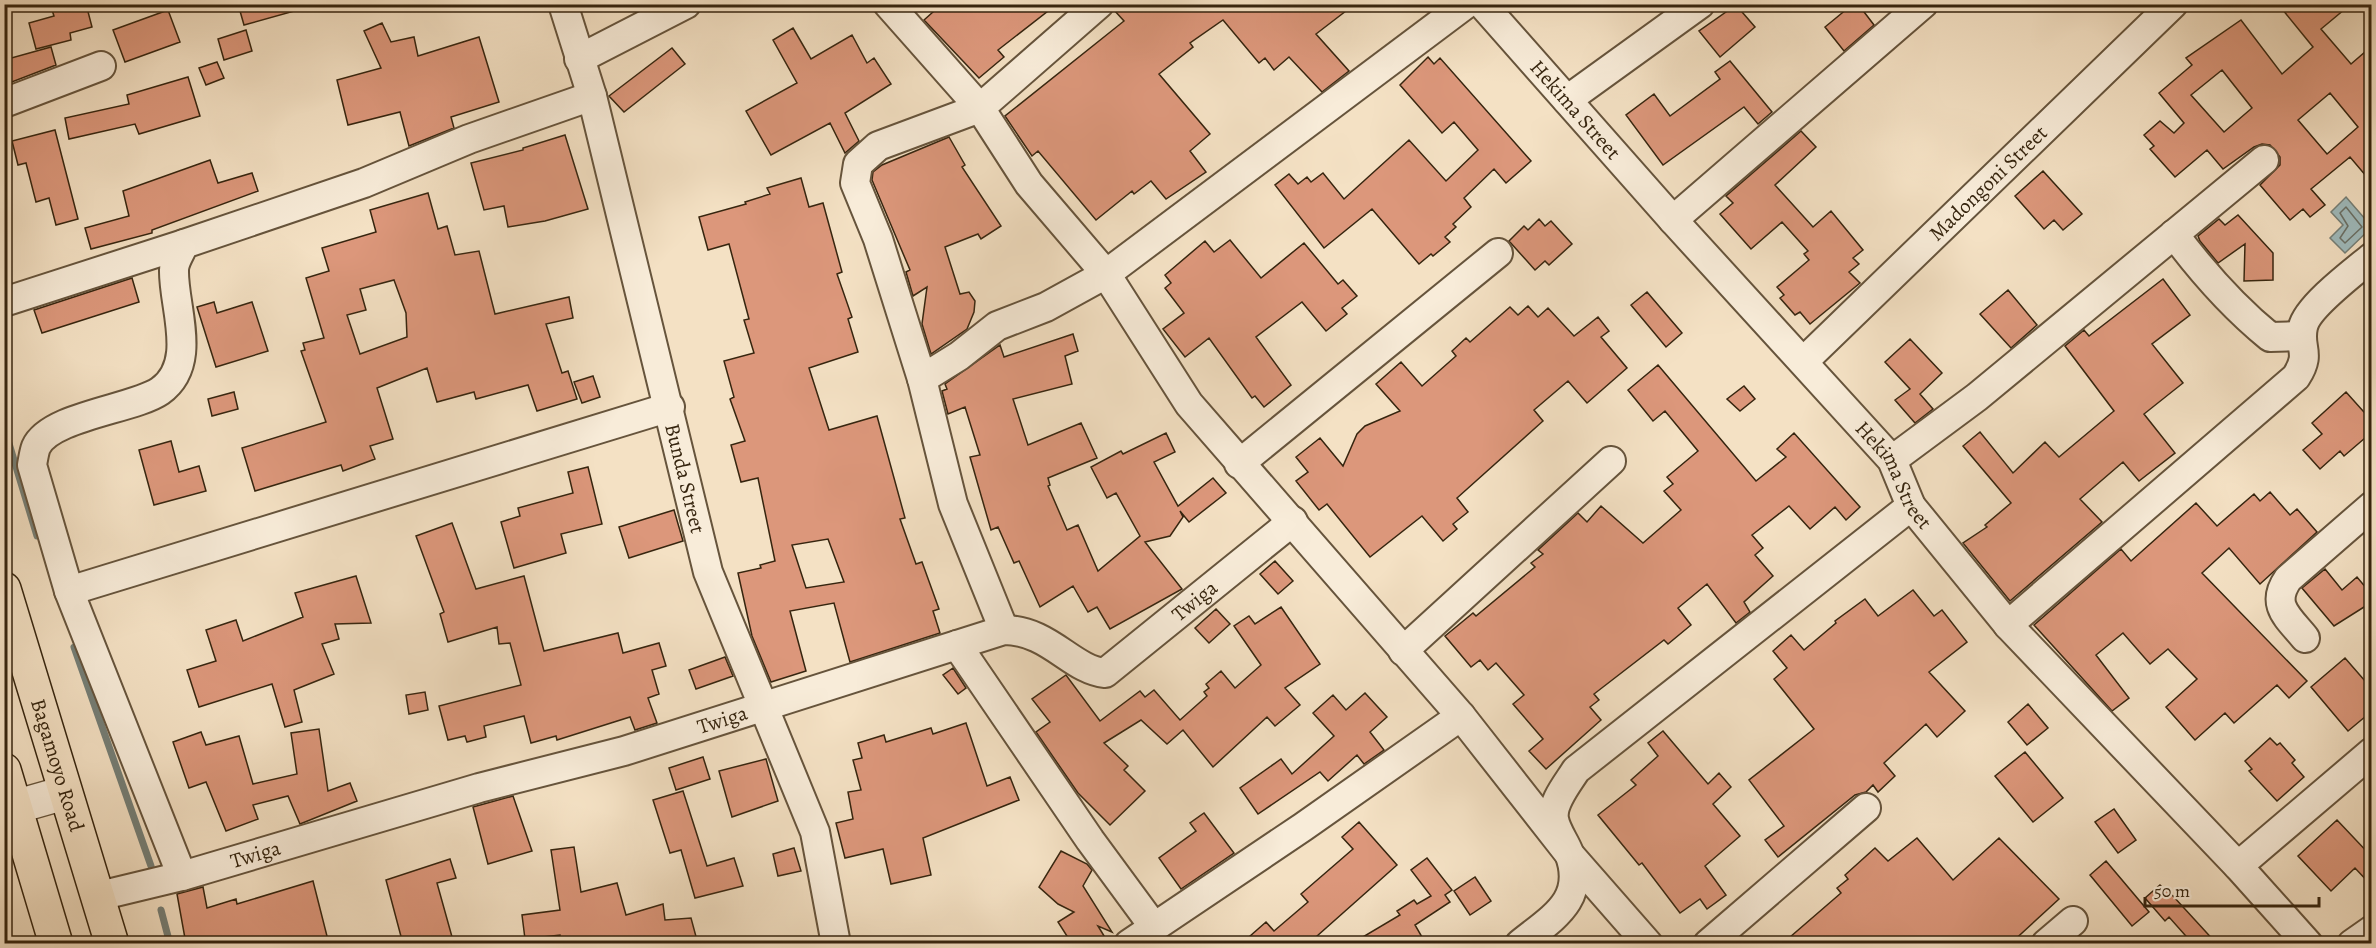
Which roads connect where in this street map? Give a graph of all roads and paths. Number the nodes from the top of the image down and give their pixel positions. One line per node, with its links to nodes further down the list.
1 (563, 4): 10 (street, Bunda Street)
2 (686, 4): 10 (street)
3 (888, 4): 15 (street)
4 (1100, 4): 15 (street)
5 (1466, 4): 22 (street)
6 (1482, 4): 13 (street, Hekima Street)
7 (1700, 4): 13 (street)
8 (1923, 4): 17 (street)
9 (2173, 4): 25 (street, Madongoni Street)
10 (579, 59): 12 (street, Bunda Street)
11 (101, 66): 14 (street)
12 (592, 96): 19 (street); 27 (street, Bunda Street)
13 (1567, 100): 17 (street, Hekima Street)
14 (4, 102)
15 (980, 108): 22 (street); 26 (street)
16 (2264, 160): 18 (street)
17 (1673, 220): 25 (street, Hekima Street)
18 (2174, 234): 24 (street); 29 (street)
19 (184, 244): 23 (street); 35 (street)
20 (1498, 253): 30 (street)
21 (2372, 256): 24 (street)
22 (1106, 274): 26 (street); 30 (street)
23 (4, 303)
24 (2302, 336): 36 (street)
25 (1804, 361): 29 (street, Hekima Street)
26 (922, 379): 37 (street)
27 (670, 407): 35 (street); 41 (street, Bunda Street)
28 (1611, 460): 40 (street)
29 (1892, 460): 31 (street, Hekima Street)
30 (1239, 464): 33 (street)
31 (1911, 506): 36 (street, Hekima Street); 48 (street)
32 (2372, 506): 38 (street)
33 (1293, 521): 37 (street, Twiga); 40 (street)
34 (4, 589): 45 (highway, Bagamoyo Road)
35 (69, 591): 50 (street)
36 (2008, 625): 49 (street, Hekima Street)
37 (1005, 630): 39 (street, Twiga)
38 (2305, 638)
39 (957, 645): 41 (street, Twiga); 53 (street)
40 (1403, 651): 42 (street)
41 (765, 706): 50 (street, Twiga); 57 (street, Bunda Street)
42 (1461, 716): 48 (street); 53 (street)
43 (2372, 752): 49 (street)
44 (4, 770): 46 (highway)
45 (64, 793): 46 (street); 51 (highway, Bagamoyo Road)
46 (10, 808): 55 (highway)
47 (1866, 808): 61 (street)
48 (1570, 855): 59 (street); 60 (street)
49 (2238, 866): 63 (street, Hekima Street)
50 (182, 876): 51 (street, Twiga)
51 (99, 897): 56 (highway, Bagamoyo Road)
52 (2073, 921): 62 (street)
53 (1154, 927): 58 (street)
54 (2372, 930): 64 (street)
55 (56, 944)
56 (112, 944)
57 (836, 944)
58 (1129, 944)
59 (1520, 944)
60 (1648, 944)
61 (1708, 944)
62 (2046, 944)
63 (2308, 944)
64 (2352, 944)

